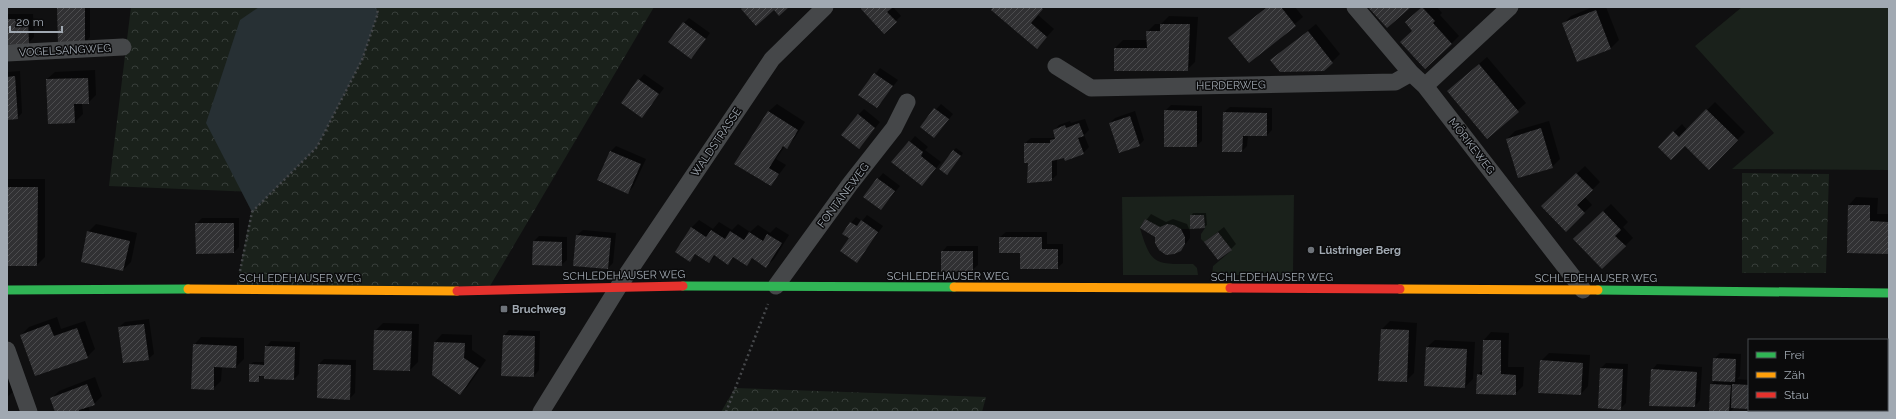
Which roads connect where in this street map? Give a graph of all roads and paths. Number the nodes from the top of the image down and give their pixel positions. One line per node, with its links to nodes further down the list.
1 (376, 7): 13 (path)
2 (825, 7): 11 (street, WALDSTRASSE)
3 (1355, 7): 8 (street, MÖRIKEWEG)
4 (1510, 7): 9 (street)
5 (123, 48): 6 (street, VOGELSANGWEG)
6 (7, 53)
7 (1056, 66): 8 (street, HERDERWEG)
8 (1411, 73): 9 (street, MÖRIKEWEG)
9 (1425, 86): 15 (street, MÖRIKEWEG)
10 (907, 102): 12 (street, FONTANEWEG)
11 (618, 286): 12 (street, SCHLEDEHAUSER WEG); 13 (street, SCHLEDEHAUSER WEG); 19 (street)
12 (776, 286): 15 (street, SCHLEDEHAUSER WEG); 20 (path)
13 (236, 289): 14 (street, SCHLEDEHAUSER WEG)
14 (7, 290)
15 (1583, 290): 16 (street, SCHLEDEHAUSER WEG)
16 (1889, 293)
17 (7, 350): 18 (street)
18 (29, 412)
19 (541, 412)
20 (726, 412)

